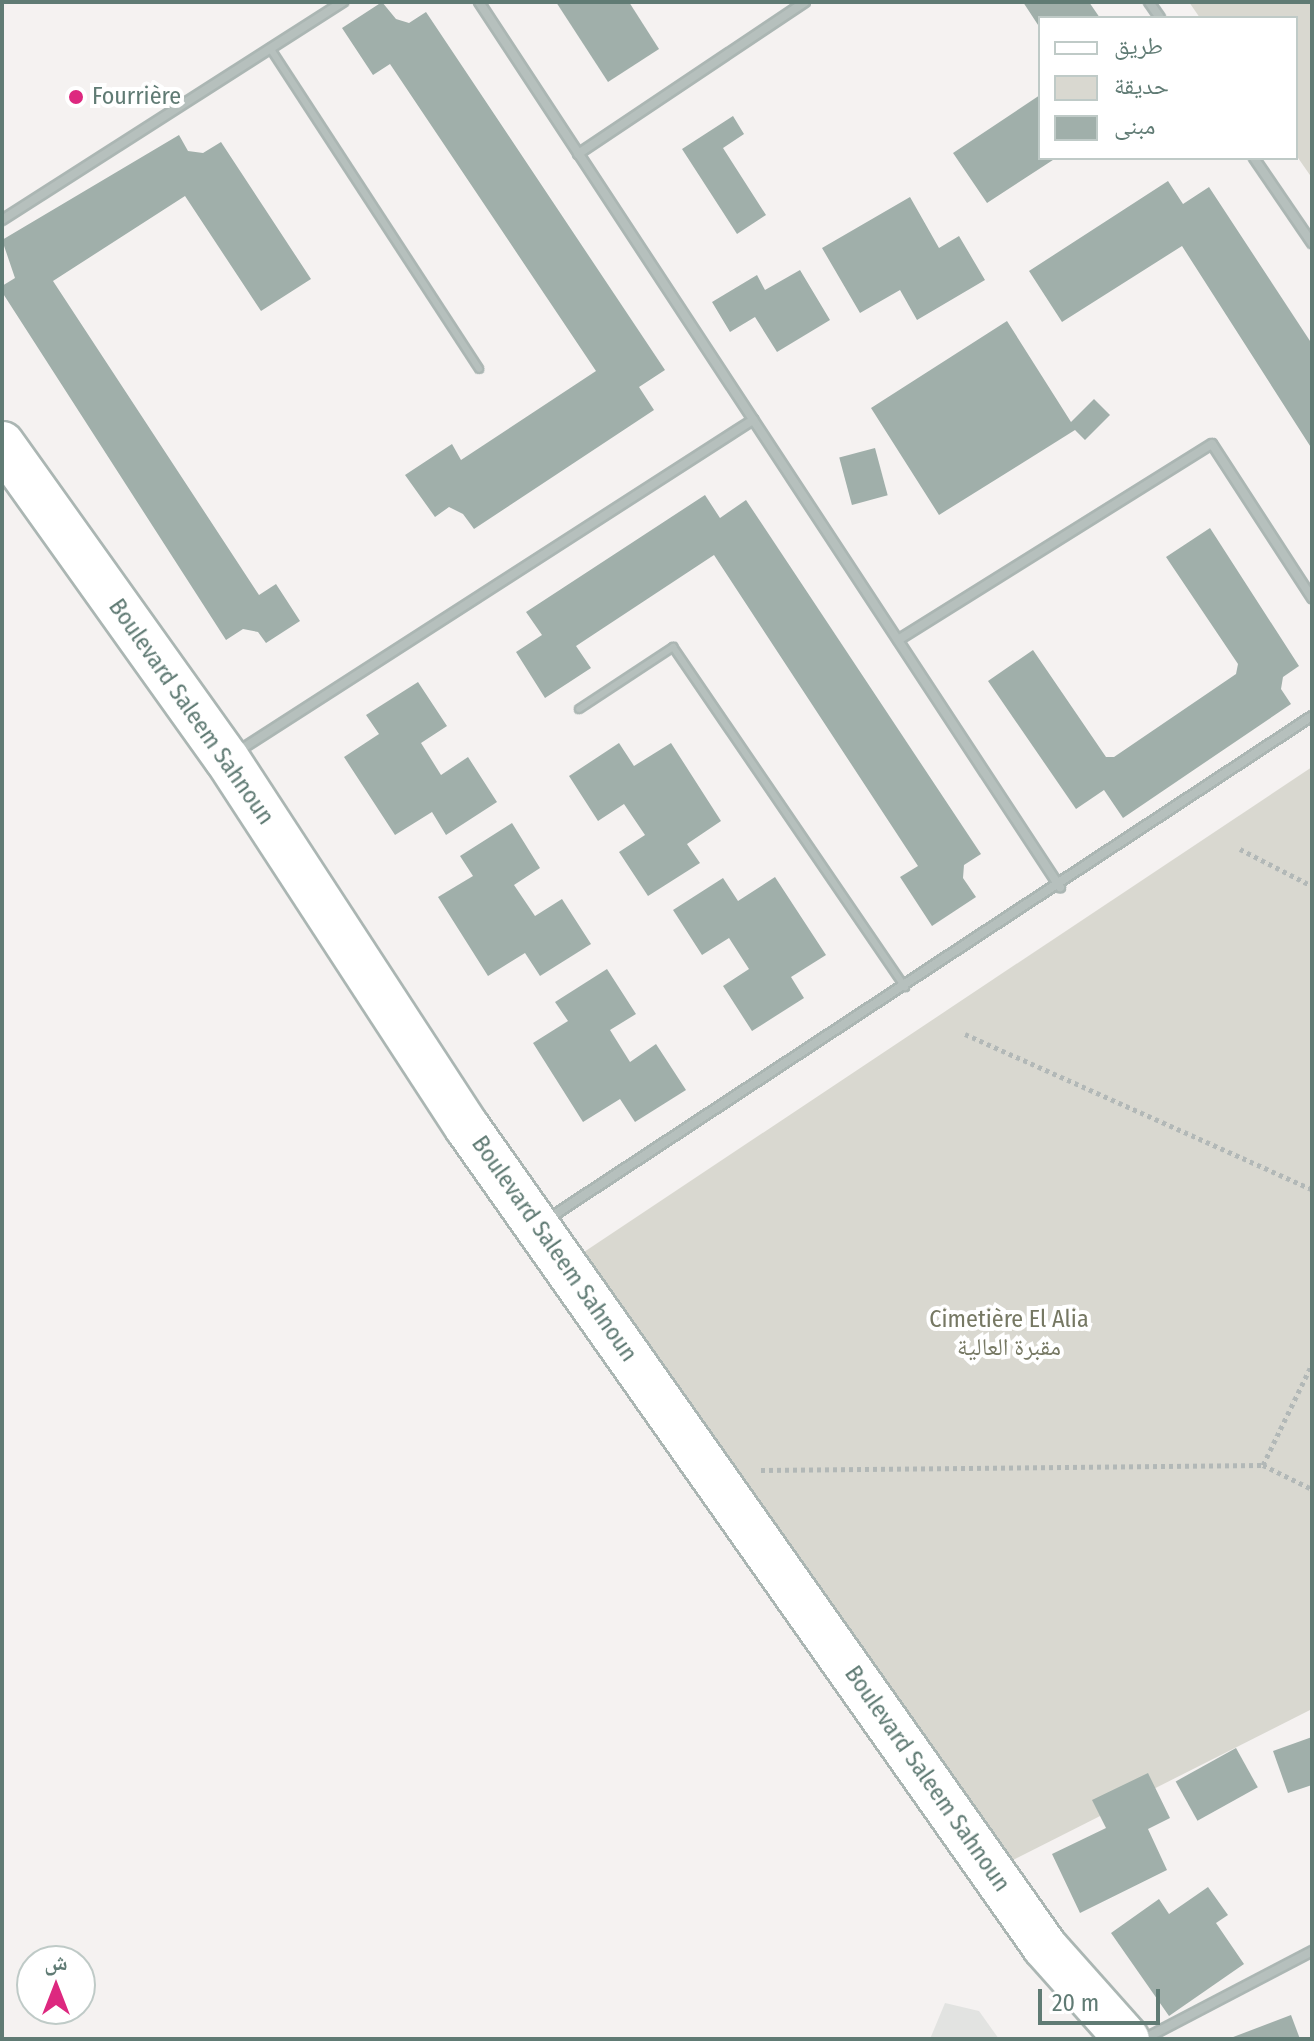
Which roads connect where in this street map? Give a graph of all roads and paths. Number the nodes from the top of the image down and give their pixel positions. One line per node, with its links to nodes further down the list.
1 (343, 2): 4 (street)
2 (479, 2): 5 (street)
3 (805, 2): 5 (street)
4 (270, 48): 7 (street); 9 (lane)
5 (578, 154): 10 (street)
6 (1255, 160): 8 (street)
7 (2, 220)
8 (1312, 243)
9 (479, 369)
10 (753, 420): 13 (street); 16 (street)
11 (2, 444): 16 (street, Boulevard Saleem Sahnoun)
12 (1312, 598): 13 (street)
13 (898, 640): 19 (street)
14 (579, 709): 20 (lane)
15 (1312, 716): 19 (street)
16 (227, 759): 23 (street, Boulevard Saleem Sahnoun)
17 (1240, 849): 18 (path)
18 (1312, 886)
19 (1060, 887): 20 (street)
20 (905, 988): 23 (street)
21 (965, 1034): 22 (path)
22 (1312, 1189)
23 (537, 1226): 29 (street, Boulevard Saleem Sahnoun)
24 (1312, 1364): 25 (path)
25 (1263, 1465): 26 (path); 27 (path)
26 (761, 1470)
27 (1312, 1489)
28 (1312, 1951): 30 (street)
29 (1127, 2039)
30 (1144, 2039)

